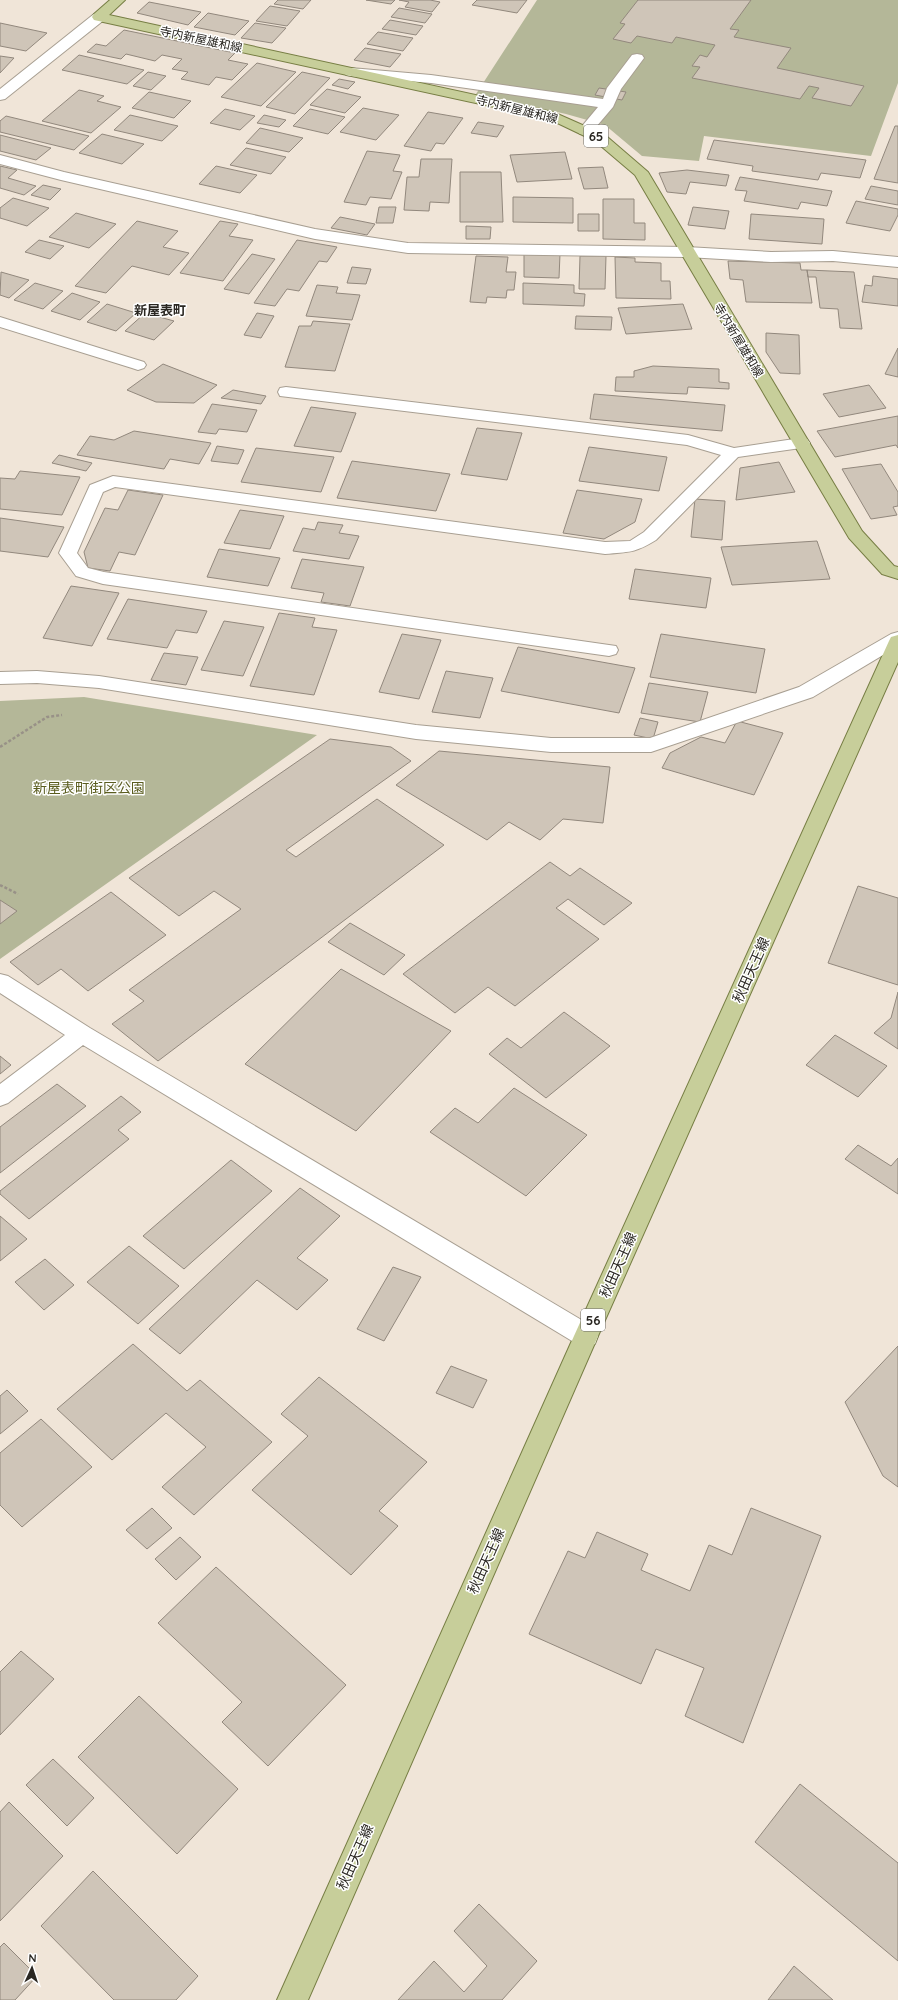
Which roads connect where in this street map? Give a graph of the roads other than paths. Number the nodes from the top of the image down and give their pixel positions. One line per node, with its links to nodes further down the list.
1 (118, 0): 2 (main road)
2 (99, 16): 4 (main road, 寺内新屋雄和線 / 65); 5 (street)
3 (637, 58): 6 (street)
4 (352, 72): 6 (street); 7 (main road, 寺内新屋雄和線 / 65)
5 (0, 96)
6 (608, 104): 7 (street)
7 (585, 131): 9 (main road, 寺内新屋雄和線 / 65)
8 (0, 159): 9 (street)
9 (687, 252): 10 (street); 14 (main road, 寺内新屋雄和線 / 65)
10 (898, 262)
11 (0, 322): 12 (street)
12 (138, 365)
13 (286, 392): 15 (street)
14 (801, 443): 15 (street); 16 (main road, 寺内新屋雄和線 / 65)
15 (733, 453): 18 (street)
16 (898, 573)
17 (898, 640): 19 (street); 23 (main road, 秋田天王線 / 56)
18 (609, 650)
19 (0, 678)
20 (0, 982): 21 (street)
21 (82, 1034): 22 (street); 23 (street)
22 (0, 1097)
23 (586, 1336): 24 (main road, 秋田天王線 / 56)
24 (292, 2000)

